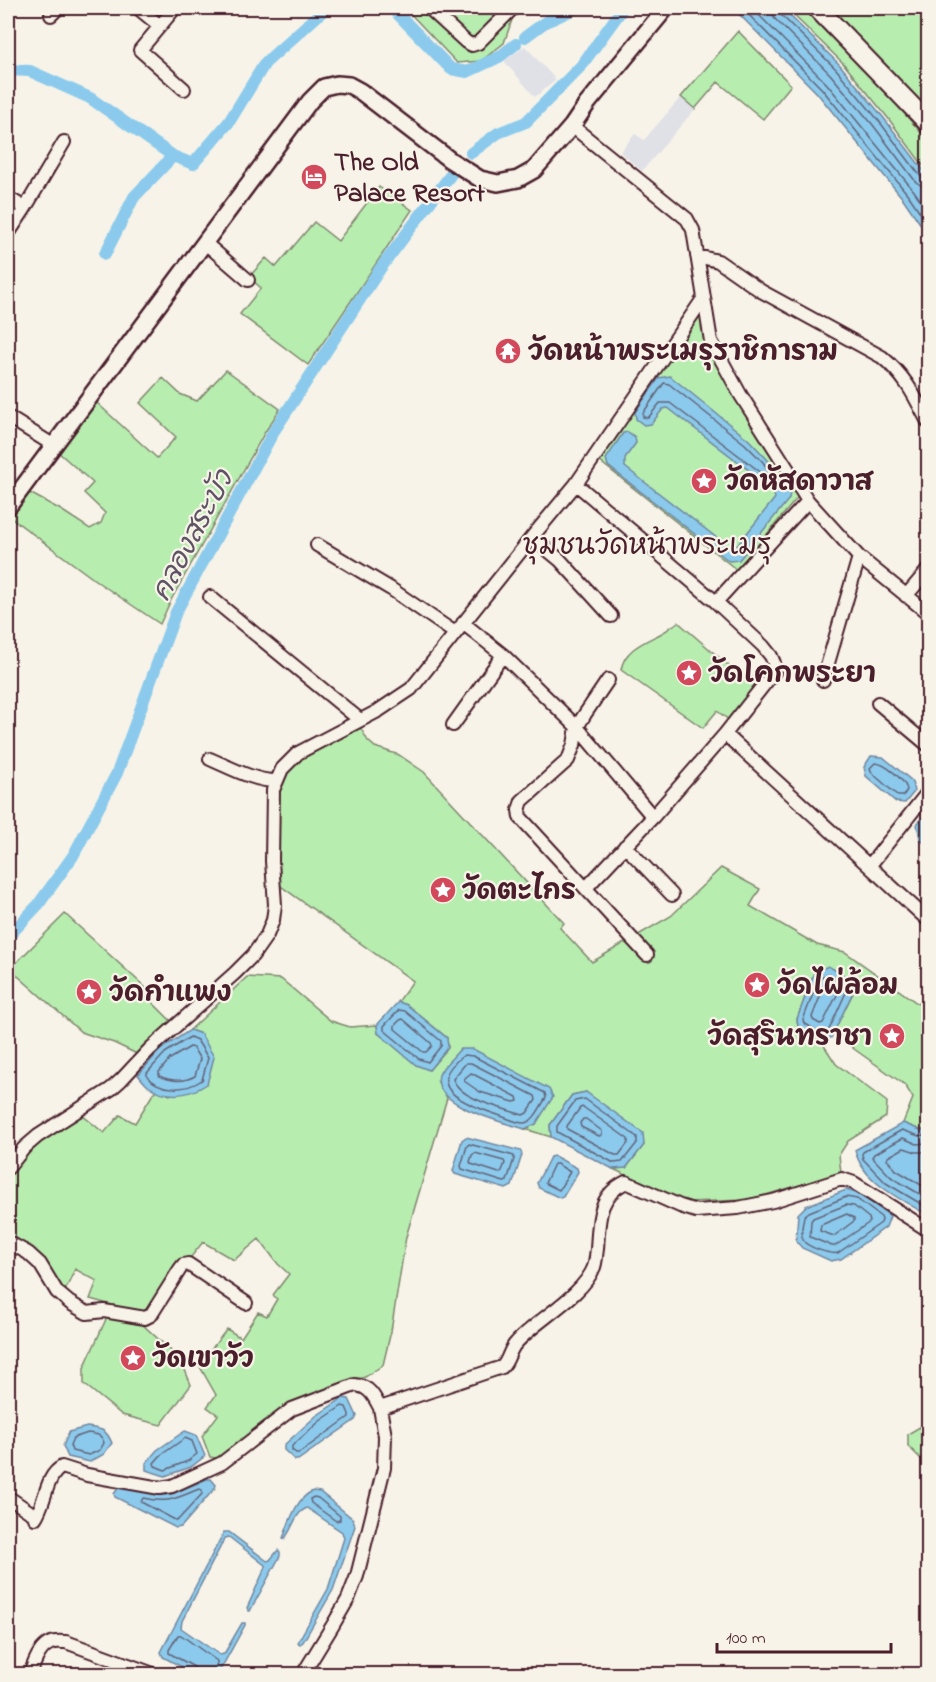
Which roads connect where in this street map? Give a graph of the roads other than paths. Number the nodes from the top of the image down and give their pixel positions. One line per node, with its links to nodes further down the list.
1 (138, 8): 7 (street)
2 (175, 8): 7 (street)
3 (429, 8): 4 (street)
4 (513, 8)
5 (666, 8): 10 (street)
6 (817, 8): 9 (main road)
7 (160, 26): 8 (street)
8 (184, 89)
9 (928, 123)
10 (572, 126): 15 (street); 16 (street)
11 (64, 142): 13 (street)
12 (8, 198): 13 (street)
13 (25, 208): 14 (street)
14 (8, 234)
15 (204, 242): 17 (street); 21 (street)
16 (697, 256): 18 (street); 20 (street)
17 (248, 280)
18 (704, 299): 22 (street); 23 (street)
19 (8, 417): 21 (street)
20 (928, 422)
21 (53, 446): 24 (street)
22 (576, 484): 25 (street); 31 (street)
23 (808, 501): 27 (street); 31 (street)
24 (8, 507)
25 (532, 537): 33 (street); 34 (street)
26 (317, 545): 34 (street)
27 (859, 557): 29 (street); 37 (street)
28 (928, 570): 29 (street)
29 (906, 596): 32 (street)
30 (210, 597): 39 (street)
31 (716, 602): 42 (street)
32 (928, 613)
33 (611, 616)
34 (459, 628): 35 (street); 39 (street)
35 (503, 655): 40 (street); 41 (street)
36 (608, 680): 41 (street)
37 (823, 680)
38 (878, 703): 43 (street)
39 (360, 720): 45 (street)
40 (453, 724)
41 (577, 727): 47 (street); 50 (street)
42 (725, 734): 47 (street); 49 (street)
43 (928, 745)
44 (210, 759): 45 (street)
45 (277, 780): 54 (street)
46 (928, 792): 49 (street)
47 (653, 817): 48 (street)
48 (625, 846): 50 (street); 51 (street)
49 (870, 865): 52 (street)
50 (585, 888): 53 (street)
51 (672, 894)
52 (928, 920)
53 (647, 955)
54 (8, 1168)
55 (928, 1230): 58 (street)
56 (8, 1242): 57 (street)
57 (246, 1303)
58 (380, 1408): 59 (street); 62 (street)
59 (8, 1497)
60 (30, 1674): 61 (street)
61 (153, 1674)
62 (303, 1674)

